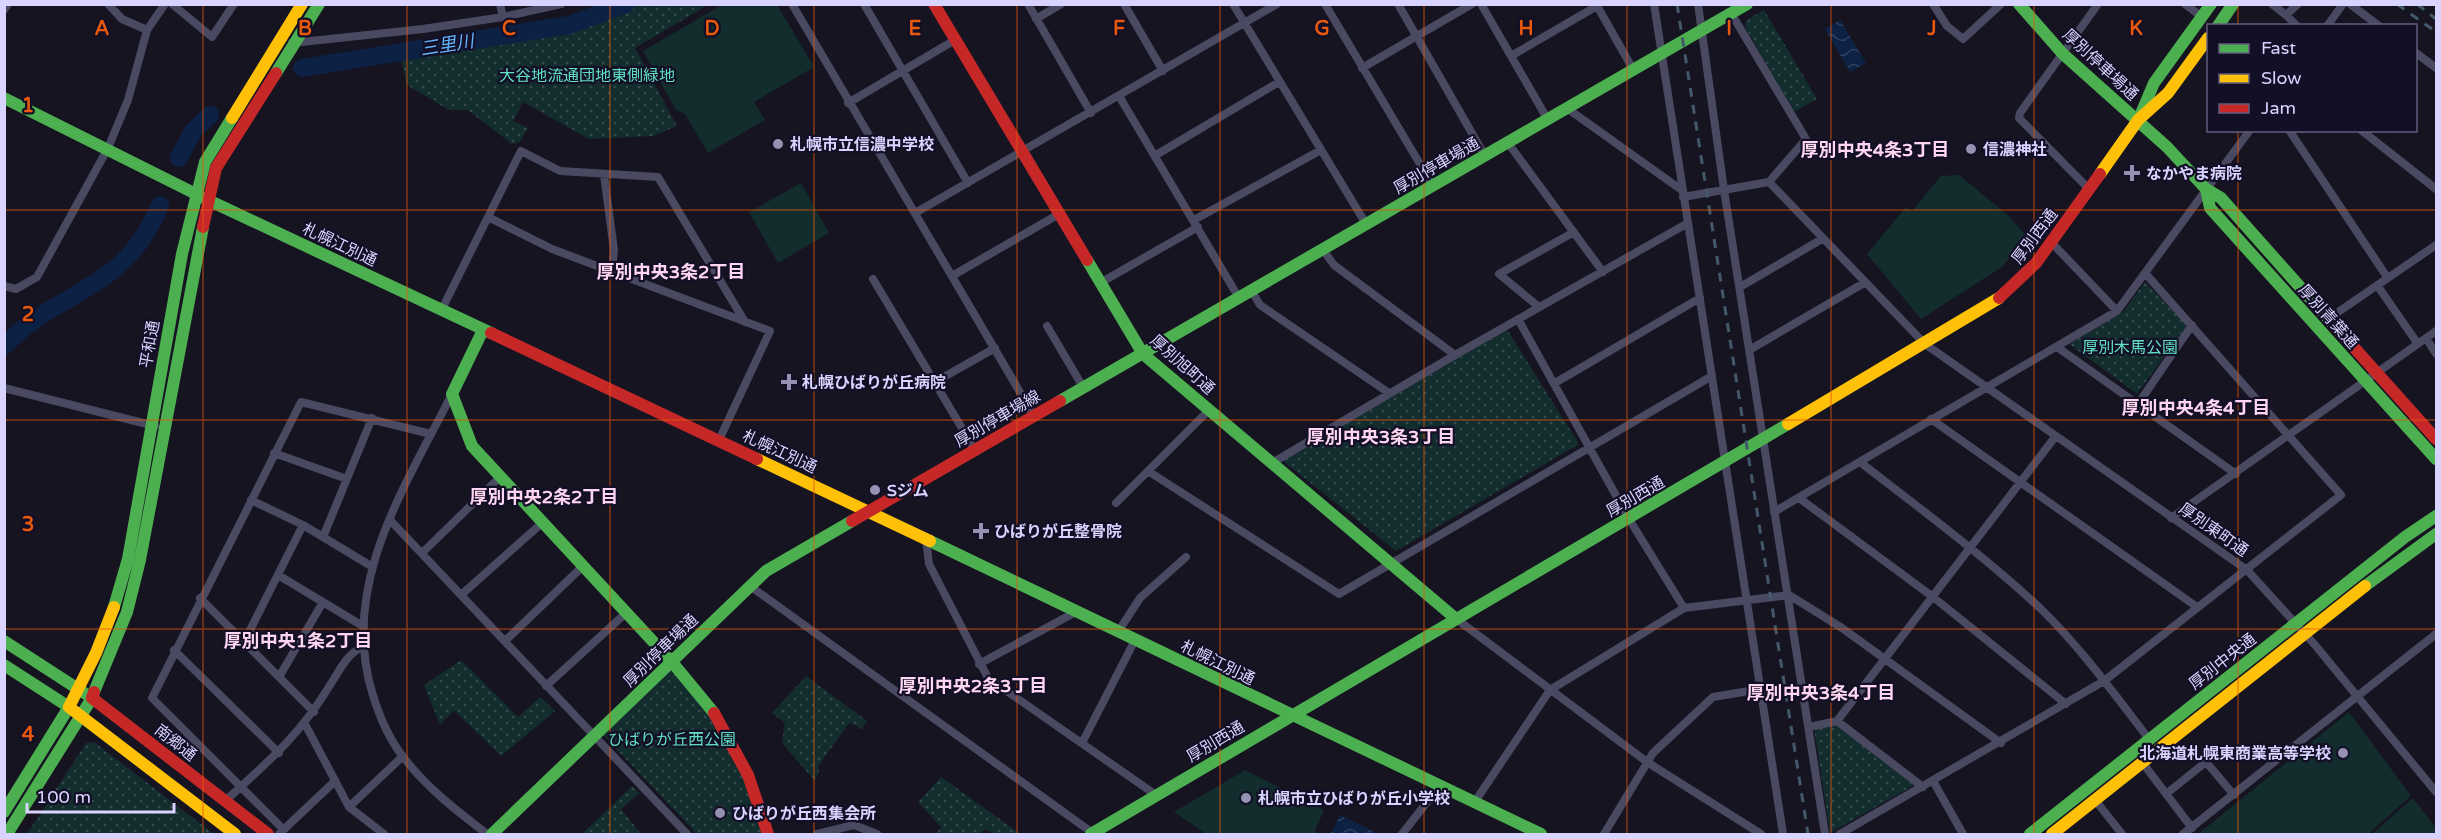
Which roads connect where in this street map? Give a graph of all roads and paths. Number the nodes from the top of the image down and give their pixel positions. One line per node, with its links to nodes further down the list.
1 (8, 4): 37 (street)
2 (108, 4): 48 (street)
3 (165, 4): 48 (street)
4 (172, 4): 5 (street)
5 (234, 4)
6 (302, 4): 51 (main road, 平和通)
7 (319, 4): 54 (main road, 平和通)
8 (500, 4): 40 (street)
9 (561, 4): 40 (street)
10 (792, 4): 67 (street)
11 (864, 4): 61 (street)
12 (934, 4): 53 (main road, 厚別旭町通)
13 (1028, 4): 42 (street)
14 (1061, 4): 42 (street)
15 (1124, 4): 62 (street)
16 (1233, 4): 43 (street)
17 (1277, 4): 43 (street)
18 (1325, 4): 59 (street)
19 (1398, 4): 50 (street)
20 (1472, 4): 50 (street)
21 (1481, 4): 58 (street)
22 (1654, 4): 55 (street)
23 (1698, 4): 49 (street)
24 (1747, 4): 38 (main road, 厚別停車場通)
25 (1934, 4): 26 (street)
26 (2001, 4)
27 (2019, 4): 56 (main road, 厚別停車場通)
28 (2098, 4): 56 (street)
29 (2185, 4): 41 (street)
30 (2211, 4): 41 (main road, 厚別西通)
31 (2233, 4): 44 (main road)
32 (2272, 4): 39 (street)
33 (2298, 4): 39 (street)
34 (2343, 4): 46 (street)
35 (2350, 4): 47 (street)
36 (1596, 5): 58 (street); 63 (street)
37 (4, 10)
38 (1731, 13): 49 (main road, 厚別停車場通); 83 (street)
39 (2286, 15): 45 (street)
40 (503, 17): 54 (street)
41 (2202, 17): 71 (main road, 厚別西通)
42 (1036, 19): 69 (street)
43 (1245, 24): 62 (street); 64 (street)
44 (2219, 24)
45 (2295, 24)
46 (2328, 24)
47 (2376, 24)
48 (147, 30): 76 (street)
49 (1702, 30): 55 (main road, 厚別停車場通); 89 (street)
50 (1416, 36): 59 (street); 80 (street)
51 (281, 37): 54 (street); 91 (main road, 平和通)
52 (2207, 39): 71 (main road, 厚別西通)
53 (955, 40): 61 (street); 78 (main road, 厚別旭町通)
54 (294, 44): 92 (main road, 平和通)
55 (1661, 53): 63 (main road, 厚別停車場通); 90 (street)
56 (2063, 54): 71 (main road, 厚別停車場通); 87 (street)
57 (2417, 54): 60 (street)
58 (1511, 56): 70 (street)
59 (1362, 68): 85 (street)
60 (2436, 68)
61 (903, 71): 67 (street); 84 (street)
62 (1163, 71): 65 (street)
63 (1634, 71): 68 (main road, 厚別停車場通)
64 (1279, 82): 77 (street); 79 (street)
65 (1119, 96): 69 (street); 79 (street)
66 (4, 98): 76 (main road, 札幌江別通)
67 (848, 103): 93 (street)
68 (1568, 109): 70 (main road, 厚別停車場通); 90 (street)
69 (1090, 113): 78 (street)
70 (1548, 120): 75 (main road, 厚別停車場通)
71 (2138, 120): 87 (main road, 厚別西通); 88 (main road, 厚別青葉通)
72 (2249, 132): 88 (street)
73 (2290, 132): 108 (street)
74 (2364, 132): 86 (street)
75 (1508, 143): 80 (main road, 厚別停車場通); 99 (street)
76 (108, 148): 91 (main road, 札幌江別通); 113 (street)
77 (1321, 150): 97 (street); 98 (street)
78 (1023, 152): 84 (street); 94 (main road, 厚別旭町通)
79 (1156, 154): 97 (street)
80 (1485, 156): 85 (main road, 厚別停車場通)
81 (604, 175): 95 (street); 105 (street); 123 (street)
82 (2436, 177): 86 (street)
83 (1769, 182): 89 (street); 100 (street, 厚別東町通)
84 (968, 183): 93 (street)
85 (1433, 186): 98 (main road, 厚別停車場通)
86 (2434, 187)
87 (2089, 189): 101 (main road, 厚別西通)
88 (2206, 189): 106 (street); 121 (main road, 厚別青葉通); 138 (main road, 厚別青葉通)
89 (1724, 190): 90 (street); 114 (street)
90 (1683, 194): 96 (street)
91 (197, 195): 92 (main road, 札幌江別通); 151 (main road, 平和通)
92 (210, 201): 119 (main road, 札幌江別通); 152 (main road, 平和通)
93 (915, 213): 107 (street)
94 (1059, 214): 107 (street); 110 (main road, 厚別旭町通)
95 (488, 217): 105 (street); 119 (street)
96 (1688, 223): 104 (street); 117 (street)
97 (1196, 224): 110 (street); 116 (street)
98 (1366, 224): 103 (main road, 厚別停車場通)
99 (1574, 232): 104 (street); 118 (street)
100 (1822, 239): 111 (street, 厚別東町通); 114 (street)
101 (2051, 242): 120 (street); 129 (main road, 厚別西通)
102 (2436, 247): 108 (street)
103 (1323, 249): 115 (main road, 厚別停車場通); 135 (street)
104 (1603, 272): 118 (street)
105 (612, 273): 123 (street)
106 (2145, 273): 120 (street); 124 (street)
107 (952, 276): 131 (street)
108 (2387, 278): 112 (street)
109 (873, 279): 139 (street)
110 (1100, 283): 133 (main road, 厚別旭町通)
111 (1864, 283): 129 (street, 厚別東町通); 132 (street)
112 (2377, 285): 121 (street); 128 (street)
113 (4, 286)
114 (1740, 286): 132 (street)
115 (1251, 290): 116 (main road, 厚別停車場通); 144 (street)
116 (1239, 297): 133 (main road, 厚別停車場通)
117 (1700, 298): 137 (street); 140 (street)
118 (1539, 307): 122 (street)
119 (442, 309): 126 (main road, 札幌江別通)
120 (2117, 311): 130 (street)
121 (2328, 318): 136 (main road, 厚別青葉通)
122 (1518, 319): 135 (street); 140 (street)
123 (745, 322): 158 (street)
124 (2192, 325): 146 (street); 154 (street)
125 (1047, 326): 141 (street)
126 (483, 330): 145 (main road); 158 (main road, 札幌江別通)
127 (2436, 331): 128 (street)
128 (2422, 341): 134 (street); 136 (street)
129 (1925, 344): 142 (street, 厚別東町通); 156 (main road, 厚別西通)
130 (2057, 347): 142 (street); 146 (street)
131 (994, 348): 139 (street); 148 (street)
132 (1751, 349): 156 (street)
133 (1143, 354): 141 (main road, 厚別停車場線); 147 (main road, 厚別旭町通)
134 (2436, 354)
135 (1455, 355): 144 (street)
136 (2377, 374): 138 (street); 157 (main road, 厚別青葉通)
137 (1712, 376): 159 (street); 163 (street)
138 (2366, 381): 154 (street); 162 (main road, 厚別青葉通)
139 (935, 382): 160 (street)
140 (1555, 383): 159 (street)
141 (1083, 387): 148 (main road, 厚別停車場線)
142 (1985, 388): 150 (street); 155 (street, 厚別東町通)
143 (6, 391): 151 (street)
144 (1389, 393): 165 (street)
145 (452, 394): 153 (street); 168 (main road)
146 (2138, 404): 167 (street)
147 (1209, 410): 165 (main road, 厚別旭町通); 166 (street)
148 (1034, 416): 160 (main road, 厚別停車場線)
149 (372, 418): 153 (street); 161 (street); 169 (street)
150 (1931, 419): 164 (street); 170 (street)
151 (151, 424): 152 (street); 223 (main road, 平和通)
152 (165, 428): 226 (main road, 平和通)
153 (431, 434): 179 (street)
154 (2289, 435): 167 (street); 191 (street)
155 (2055, 437): 170 (street); 177 (street, 厚別東町通)
156 (1764, 439): 163 (main road, 厚別西通); 175 (street)
157 (2436, 439)
158 (718, 441): 174 (main road, 札幌江別通)
159 (1590, 446): 178 (street); 188 (street)
160 (975, 450): 174 (main road, 厚別停車場線)
161 (274, 453): 169 (street); 172 (street)
162 (2436, 459)
163 (1725, 462): 178 (main road, 厚別西通); 198 (street)
164 (1860, 462): 171 (street); 185 (street)
165 (1272, 463): 188 (main road, 厚別旭町通)
166 (1148, 471): 173 (street); 188 (street)
167 (2236, 474): 177 (street)
168 (499, 478): 180 (main road); 186 (street)
169 (347, 479): 183 (street)
170 (2019, 482): 185 (street); 200 (street)
171 (1799, 498): 175 (street); 196 (street)
172 (251, 500): 181 (street); 197 (street)
173 (1116, 503)
174 (869, 512): 184 (main road, 札幌江別通); 193 (main road, 厚別停車場通)
175 (1774, 512): 195 (street)
176 (2436, 516): 206 (main road, 厚別中央通)
177 (2171, 518): 191 (street, 厚別東町通)
178 (1629, 519): 201 (street); 204 (main road, 厚別西通)
179 (390, 520): 186 (street); 189 (street)
180 (542, 523): 190 (main road); 194 (street)
181 (303, 525): 183 (street); 192 (street)
182 (2436, 534): 209 (main road, 厚別中央通)
183 (323, 537): 189 (street)
184 (926, 539): 202 (main road, 札幌江別通); 218 (street)
185 (1971, 547): 196 (street); 221 (street)
186 (422, 553): 194 (street)
187 (1186, 557): 207 (street)
188 (1391, 563): 204 (main road, 厚別旭町通)
189 (371, 566): 205 (street)
190 (582, 567): 203 (main road); 212 (street)
191 (2247, 570): 200 (street); 206 (street, 厚別東町通)
192 (278, 575): 199 (street); 213 (street)
193 (750, 586): 217 (main road, 厚別停車場通); 272 (street)
194 (461, 595): 212 (street)
195 (1789, 595): 198 (street); 216 (street); 235 (street)
196 (1933, 597): 216 (street); 228 (street)
197 (201, 598): 213 (street); 215 (street)
198 (1747, 600): 201 (street); 224 (street)
199 (323, 602): 205 (street); 220 (street)
200 (2197, 607): 221 (street)
201 (1684, 608): 225 (street)
202 (1074, 612): 207 (main road, 札幌江別通); 218 (street)
203 (626, 613): 217 (main road); 222 (street)
204 (1455, 618): 225 (street); 231 (main road, 厚別西通)
205 (362, 625): 214 (street)
206 (2296, 625): 209 (street, 厚別東町通); 237 (main road, 厚別中央通)
207 (1118, 632): 211 (main road, 札幌江別通)
208 (2436, 634): 227 (street)
209 (2306, 635): 227 (street, 厚別東町通); 243 (main road, 厚別中央通)
210 (4, 640): 223 (main road, 南郷通)
211 (1136, 640): 231 (main road, 札幌江別通); 238 (street)
212 (505, 641): 222 (street)
213 (244, 642): 220 (street)
214 (362, 647): 230 (street); 241 (street)
215 (174, 650): 240 (street); 248 (street)
216 (1885, 660): 233 (street); 239 (street)
217 (672, 662): 236 (main road, 厚別停車場通); 269 (main road)
218 (980, 664): 238 (street)
219 (4, 665): 229 (main road)
220 (279, 677): 230 (street)
221 (2104, 681): 228 (street); 237 (street)
222 (546, 686): 236 (street)
223 (79, 689): 226 (main road, 南郷通); 229 (main road, 平和通)
224 (1761, 689): 242 (street); 277 (street)
225 (1550, 690): 242 (street); 257 (street)
226 (92, 698): 232 (main road, 平和通); 256 (main road, 南郷通)
227 (2357, 698): 247 (street, 厚別東町通); 254 (street)
228 (2066, 704): 239 (street)
229 (69, 707): 232 (main road); 259 (main road, 平和通)
230 (314, 712): 234 (street)
231 (1293, 714): 249 (main road, 札幌江別通); 253 (main road, 厚別西通)
232 (82, 716): 262 (main road, 平和通); 263 (main road)
233 (1838, 721): 235 (street); 250 (street)
234 (305, 724): 240 (street); 246 (street)
235 (1809, 727): 278 (street)
236 (594, 736): 267 (main road, 厚別停車場通); 268 (street)
237 (2149, 739): 281 (main road, 厚別中央通)
238 (1082, 743): 253 (street)
239 (2001, 743): 245 (street)
240 (279, 753): 248 (street)
241 (403, 756): 258 (street); 266 (street)
242 (1647, 762): 275 (street); 276 (street)
243 (2142, 762): 252 (street); 255 (main road, 厚別中央通)
244 (2436, 776): 247 (street)
245 (1933, 781): 250 (street); 280 (street)
246 (334, 782): 258 (street); 261 (street)
247 (2428, 782): 251 (street, 厚別東町通)
248 (240, 787): 256 (street); 261 (street)
249 (1439, 787): 257 (main road, 札幌江別通); 273 (street)
250 (1923, 787): 279 (street)
251 (2436, 792)
252 (2166, 794): 254 (street); 260 (street)
253 (1156, 795): 272 (main road, 厚別西通)
254 (2234, 795): 260 (street)
255 (2095, 800): 282 (main road, 厚別中央通); 283 (street)
256 (225, 801): 264 (main road, 南郷通)
257 (1474, 803): 274 (main road, 札幌江別通)
258 (349, 807): 265 (street)
259 (4, 812)
260 (2192, 828): 284 (street)
261 (281, 832)
262 (8, 834)
263 (235, 834)
264 (268, 834)
265 (384, 834)
266 (487, 834)
267 (492, 834)
268 (687, 834)
269 (768, 834)
270 (817, 834): 271 (street)
271 (877, 834)
272 (1092, 834)
273 (1402, 834)
274 (1541, 834)
275 (1604, 834)
276 (1761, 834)
277 (1783, 834)
278 (1826, 834)
279 (1840, 834)
280 (1963, 834)
281 (2030, 834)
282 (2052, 834)
283 (2122, 834)
284 (2183, 834)

